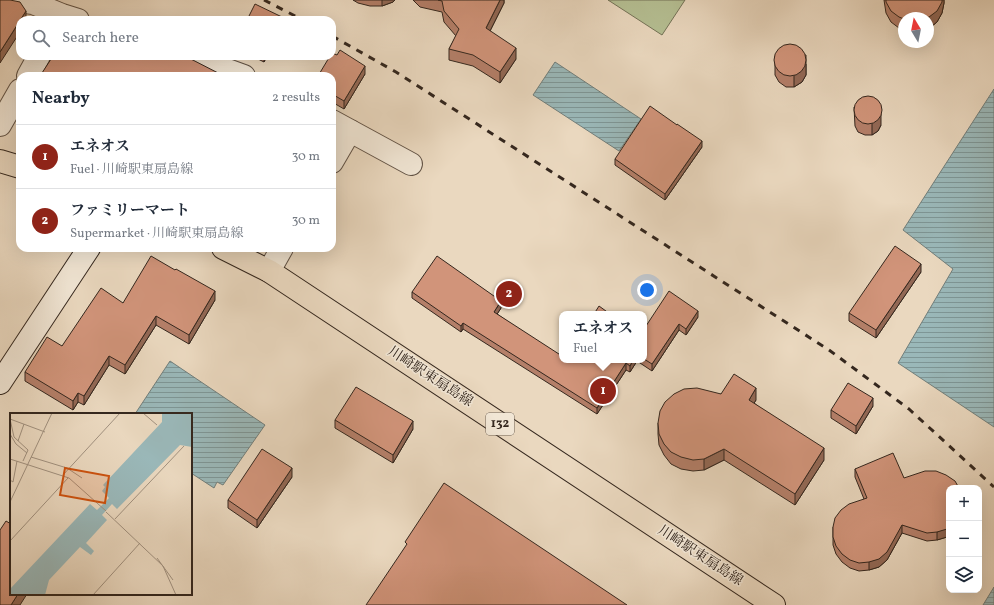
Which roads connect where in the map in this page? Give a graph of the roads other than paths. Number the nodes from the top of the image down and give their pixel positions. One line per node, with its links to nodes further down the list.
1 (12, 0): 2 (street)
2 (68, 14)
3 (37, 60): 5 (street)
4 (200, 60): 6 (street)
5 (30, 72)
6 (233, 72)
7 (16, 97): 8 (street)
8 (0, 125)
9 (341, 126): 10 (street); 12 (street)
10 (336, 146)
11 (0, 161): 13 (highway)
12 (411, 164)
13 (16, 166)
14 (86, 252): 18 (street)
15 (231, 252): 17 (highway, 川崎駅東扇島線 / 132)
16 (280, 252): 17 (street)
17 (269, 271): 19 (highway, 川崎駅東扇島線 / 132)
18 (0, 383)
19 (774, 605)

